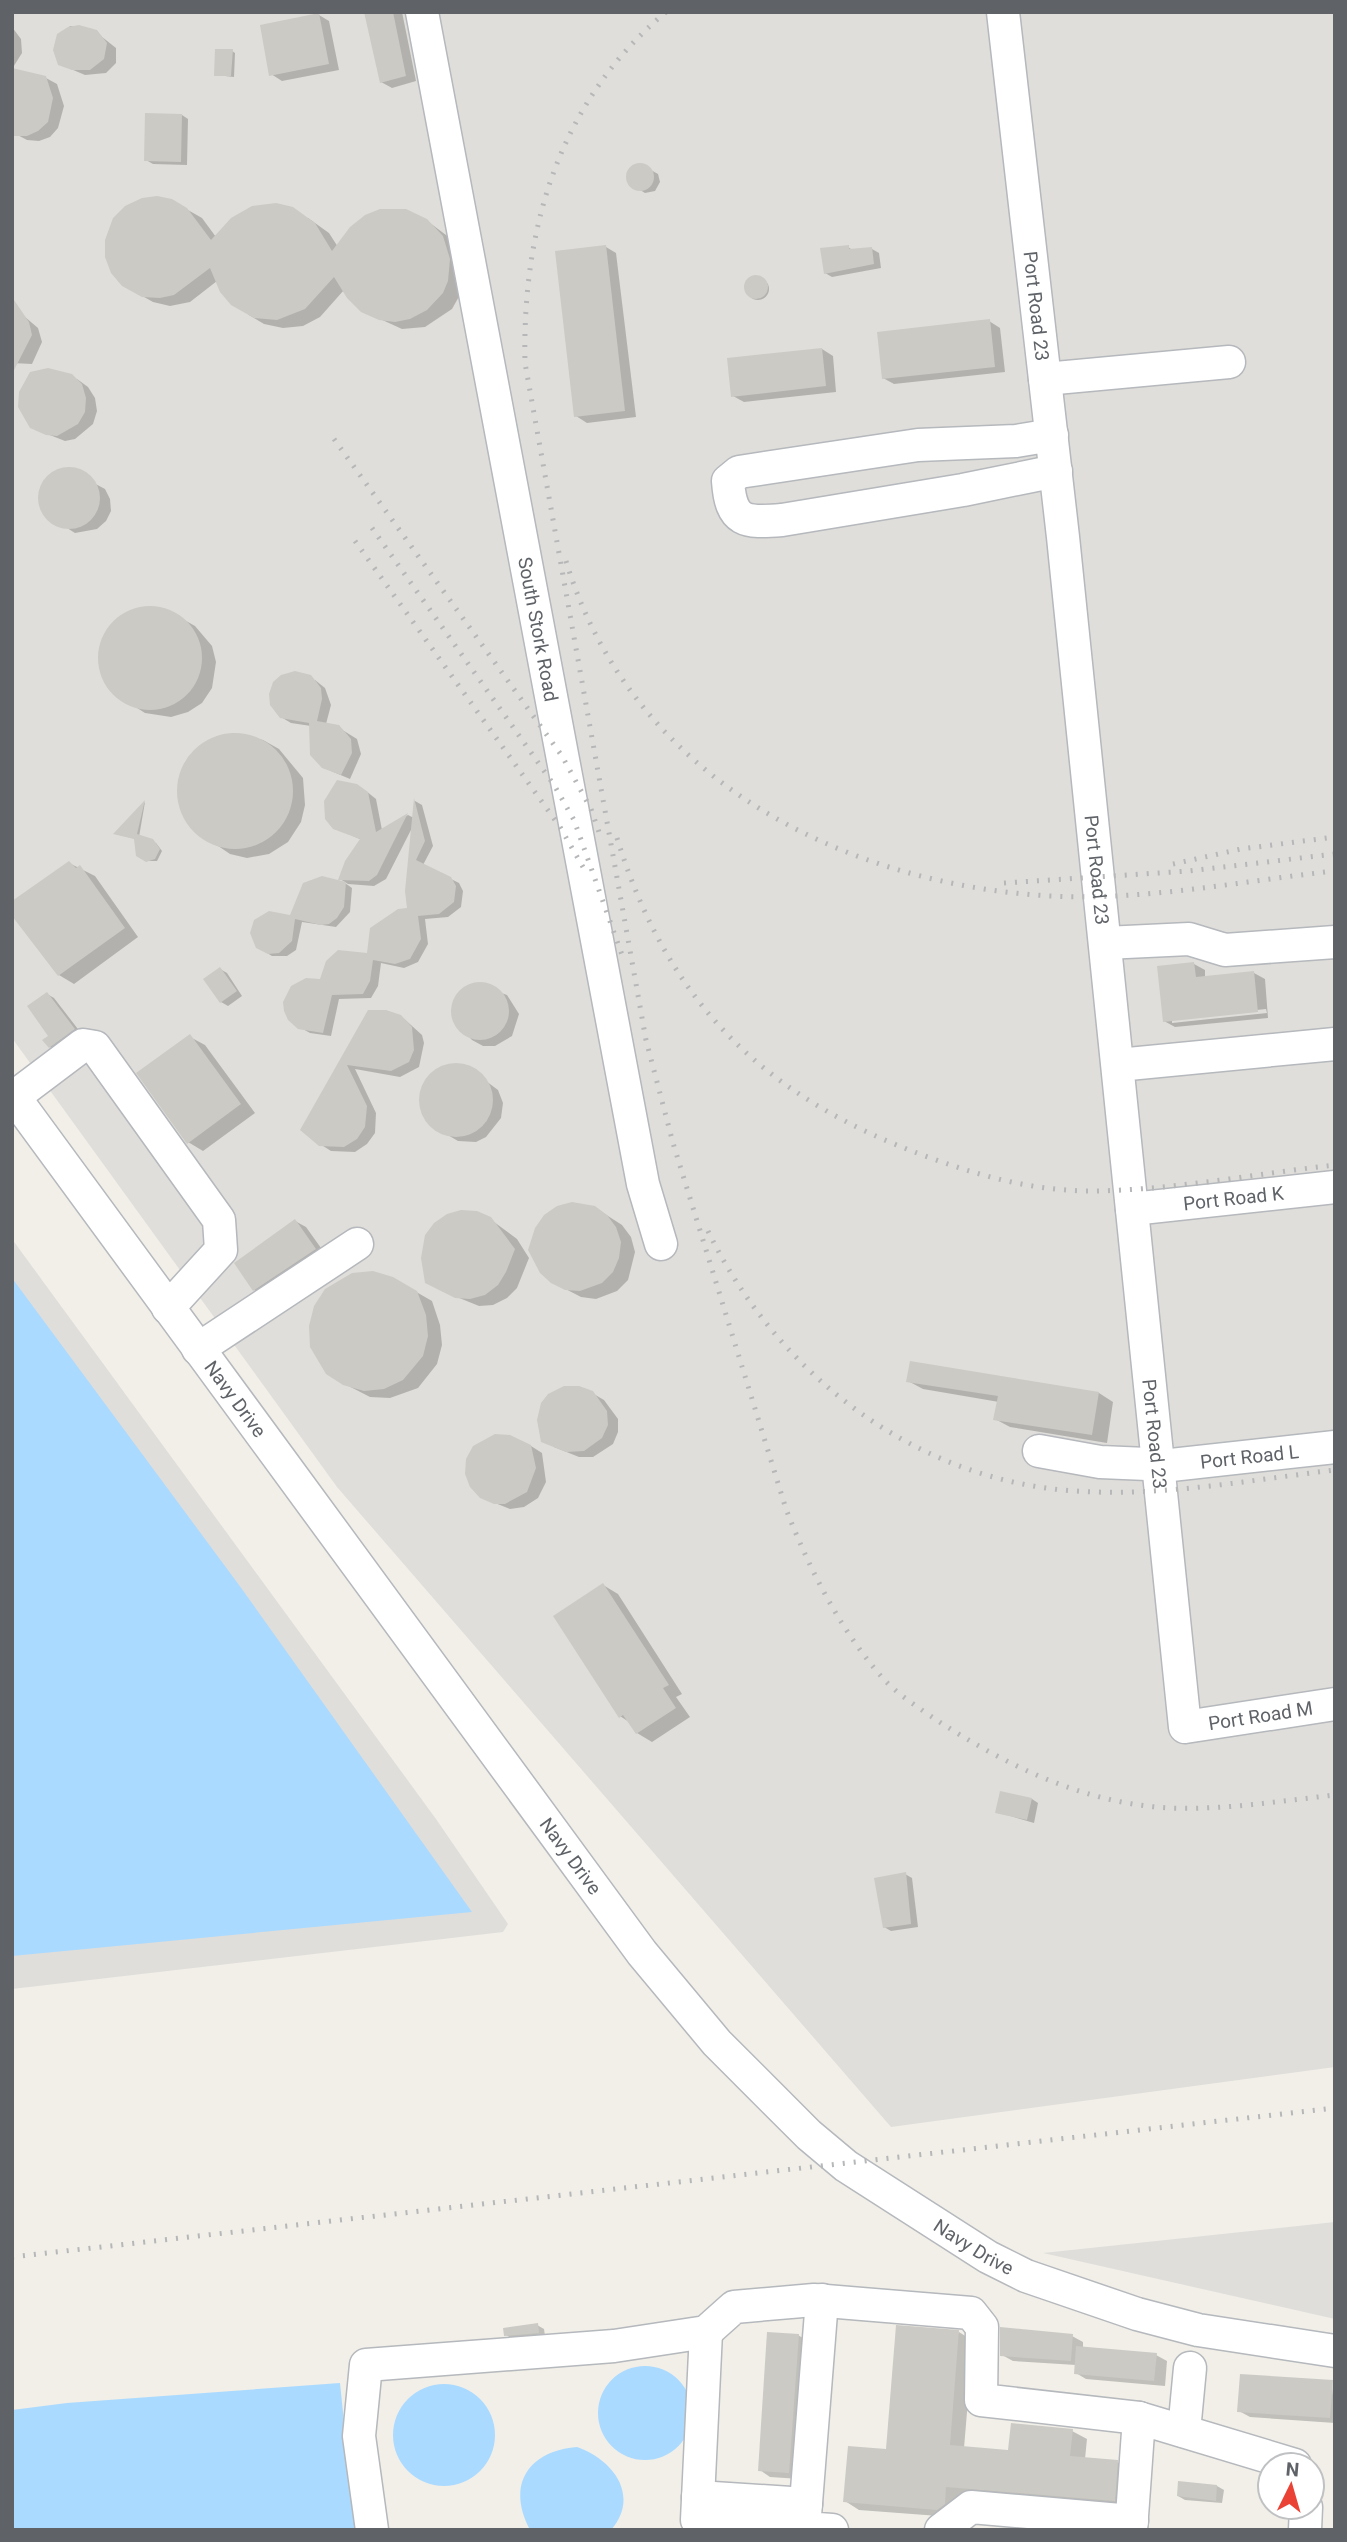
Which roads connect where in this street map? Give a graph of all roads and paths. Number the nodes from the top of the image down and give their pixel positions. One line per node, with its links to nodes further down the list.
1 (422, 12): 15 (street, South Stork Road)
2 (1003, 12): 4 (street, Port Road 23)
3 (1229, 362): 4 (street)
4 (1045, 379): 5 (street, Port Road 23)
5 (1052, 435): 6 (street, Port Road 23); 6 (street)
6 (1056, 471): 8 (street, Port Road 23)
7 (1335, 942): 8 (street)
8 (1105, 943): 10 (street, Port Road 23)
9 (1335, 1044): 10 (street)
10 (1118, 1065): 13 (street, Port Road 23)
11 (13, 1095): 16 (street, Navy Drive); 16 (street)
12 (1335, 1187): 13 (street, Port Road K)
13 (1132, 1209): 20 (street, Port Road 23)
14 (357, 1244): 17 (street)
15 (661, 1244)
16 (168, 1308): 17 (street, Navy Drive)
17 (198, 1349): 25 (street, Navy Drive)
18 (1335, 1447): 20 (street, Port Road L)
19 (1039, 1451): 20 (street, Port Road L)
20 (1159, 1465): 22 (street, Port Road 23)
21 (1335, 1704): 22 (street, Port Road M)
22 (1185, 1727)
23 (822, 2300): 24 (street); 27 (street); 30 (street)
24 (706, 2332): 30 (street); 32 (street)
25 (1335, 2351)
26 (1190, 2368): 28 (street)
27 (1139, 2418): 28 (street); 31 (street)
28 (1184, 2431): 29 (street)
29 (1256, 2453)
30 (814, 2521)
31 (1131, 2525): 33 (street)
32 (372, 2530)
33 (941, 2530)

